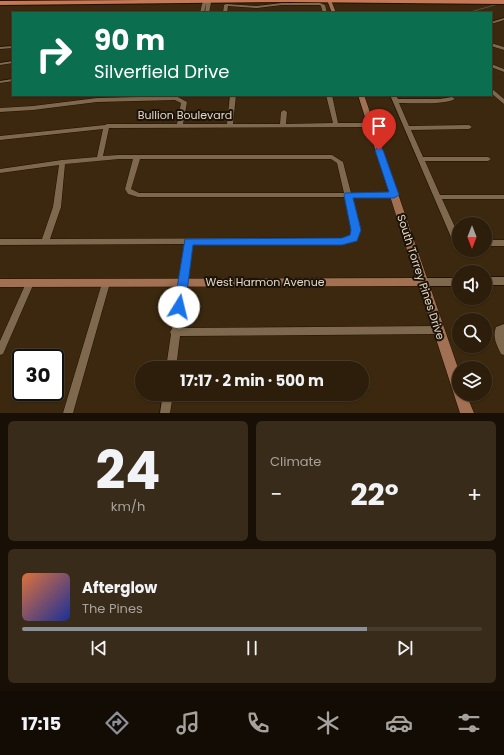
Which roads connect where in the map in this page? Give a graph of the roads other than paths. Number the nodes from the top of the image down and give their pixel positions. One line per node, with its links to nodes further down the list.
1 (297, 0): 6 (main road)
2 (364, 0): 8 (main road)
3 (96, 1): 4 (main road); 9 (main road); 11 (main road)
4 (116, 1): 5 (main road); 11 (main road)
5 (207, 1): 6 (main road); 12 (street); 13 (street)
6 (289, 1): 7 (main road)
7 (330, 1): 8 (main road); 16 (main road)
8 (370, 1): 10 (main road)
9 (0, 2): 11 (main road)
10 (504, 2)
11 (68, 3)
12 (202, 12)
13 (208, 12)
14 (225, 12): 15 (street)
15 (326, 12)
16 (334, 12)
17 (504, 19): 18 (street)
18 (492, 23)
19 (504, 43): 21 (street)
20 (492, 44): 21 (street)
21 (496, 46): 24 (street)
22 (12, 47): 23 (street)
23 (0, 48)
24 (504, 49)
25 (12, 62): 26 (street)
26 (0, 64)
27 (492, 65): 28 (street)
28 (504, 71)
29 (12, 80): 30 (street)
30 (0, 82)
31 (492, 91): 37 (street)
32 (232, 96): 41 (street)
33 (329, 96): 43 (street)
34 (361, 96): 44 (main road, South Torrey Pines Drive)
35 (394, 98): 36 (street); 46 (street)
36 (452, 99)
37 (504, 102)
38 (0, 110): 40 (street)
39 (284, 112): 42 (street)
40 (180, 125): 41 (street, Bullion Boulevard); 45 (street, Bullion Boulevard)
41 (230, 125): 42 (street, Bullion Boulevard)
42 (283, 125): 43 (street, Bullion Boulevard)
43 (336, 125): 44 (street, Bullion Boulevard)
44 (371, 125): 56 (main road, South Torrey Pines Drive)
45 (107, 126): 48 (street, Bullion Boulevard); 50 (street)
46 (407, 128): 47 (street); 51 (street)
47 (469, 128)
48 (0, 138)
49 (137, 157): 50 (street); 55 (street); 55 (street)
50 (100, 158): 53 (street)
51 (421, 159): 52 (street); 57 (street)
52 (488, 159)
53 (62, 162): 54 (street); 61 (street)
54 (0, 172)
55 (348, 195): 56 (street); 62 (street)
56 (394, 195): 67 (main road, South Torrey Pines Drive)
57 (437, 197): 58 (street); 59 (street)
58 (504, 197)
59 (452, 230)
60 (0, 242): 61 (street)
61 (45, 242): 62 (street)
62 (189, 242): 72 (street)
63 (492, 243): 64 (street)
64 (504, 243)
65 (492, 281): 66 (street)
66 (504, 281)
67 (423, 282): 68 (street, West Harmon Avenue); 72 (main road, West Harmon Avenue); 74 (main road, South Torrey Pines Drive)
68 (452, 282)
69 (0, 283): 70 (main road, West Harmon Avenue)
70 (30, 283): 71 (main road, West Harmon Avenue); 76 (street)
71 (106, 283): 72 (main road, West Harmon Avenue); 82 (street)
72 (183, 283): 75 (street)
73 (502, 329): 77 (street)
74 (439, 330): 75 (street); 79 (main road, South Torrey Pines Drive)
75 (175, 332): 78 (street)
76 (0, 350)
77 (504, 351)
78 (172, 361)
79 (452, 369)
80 (167, 401): 83 (street)
81 (463, 401): 84 (main road)
82 (68, 413)
83 (165, 413)
84 (467, 413)

